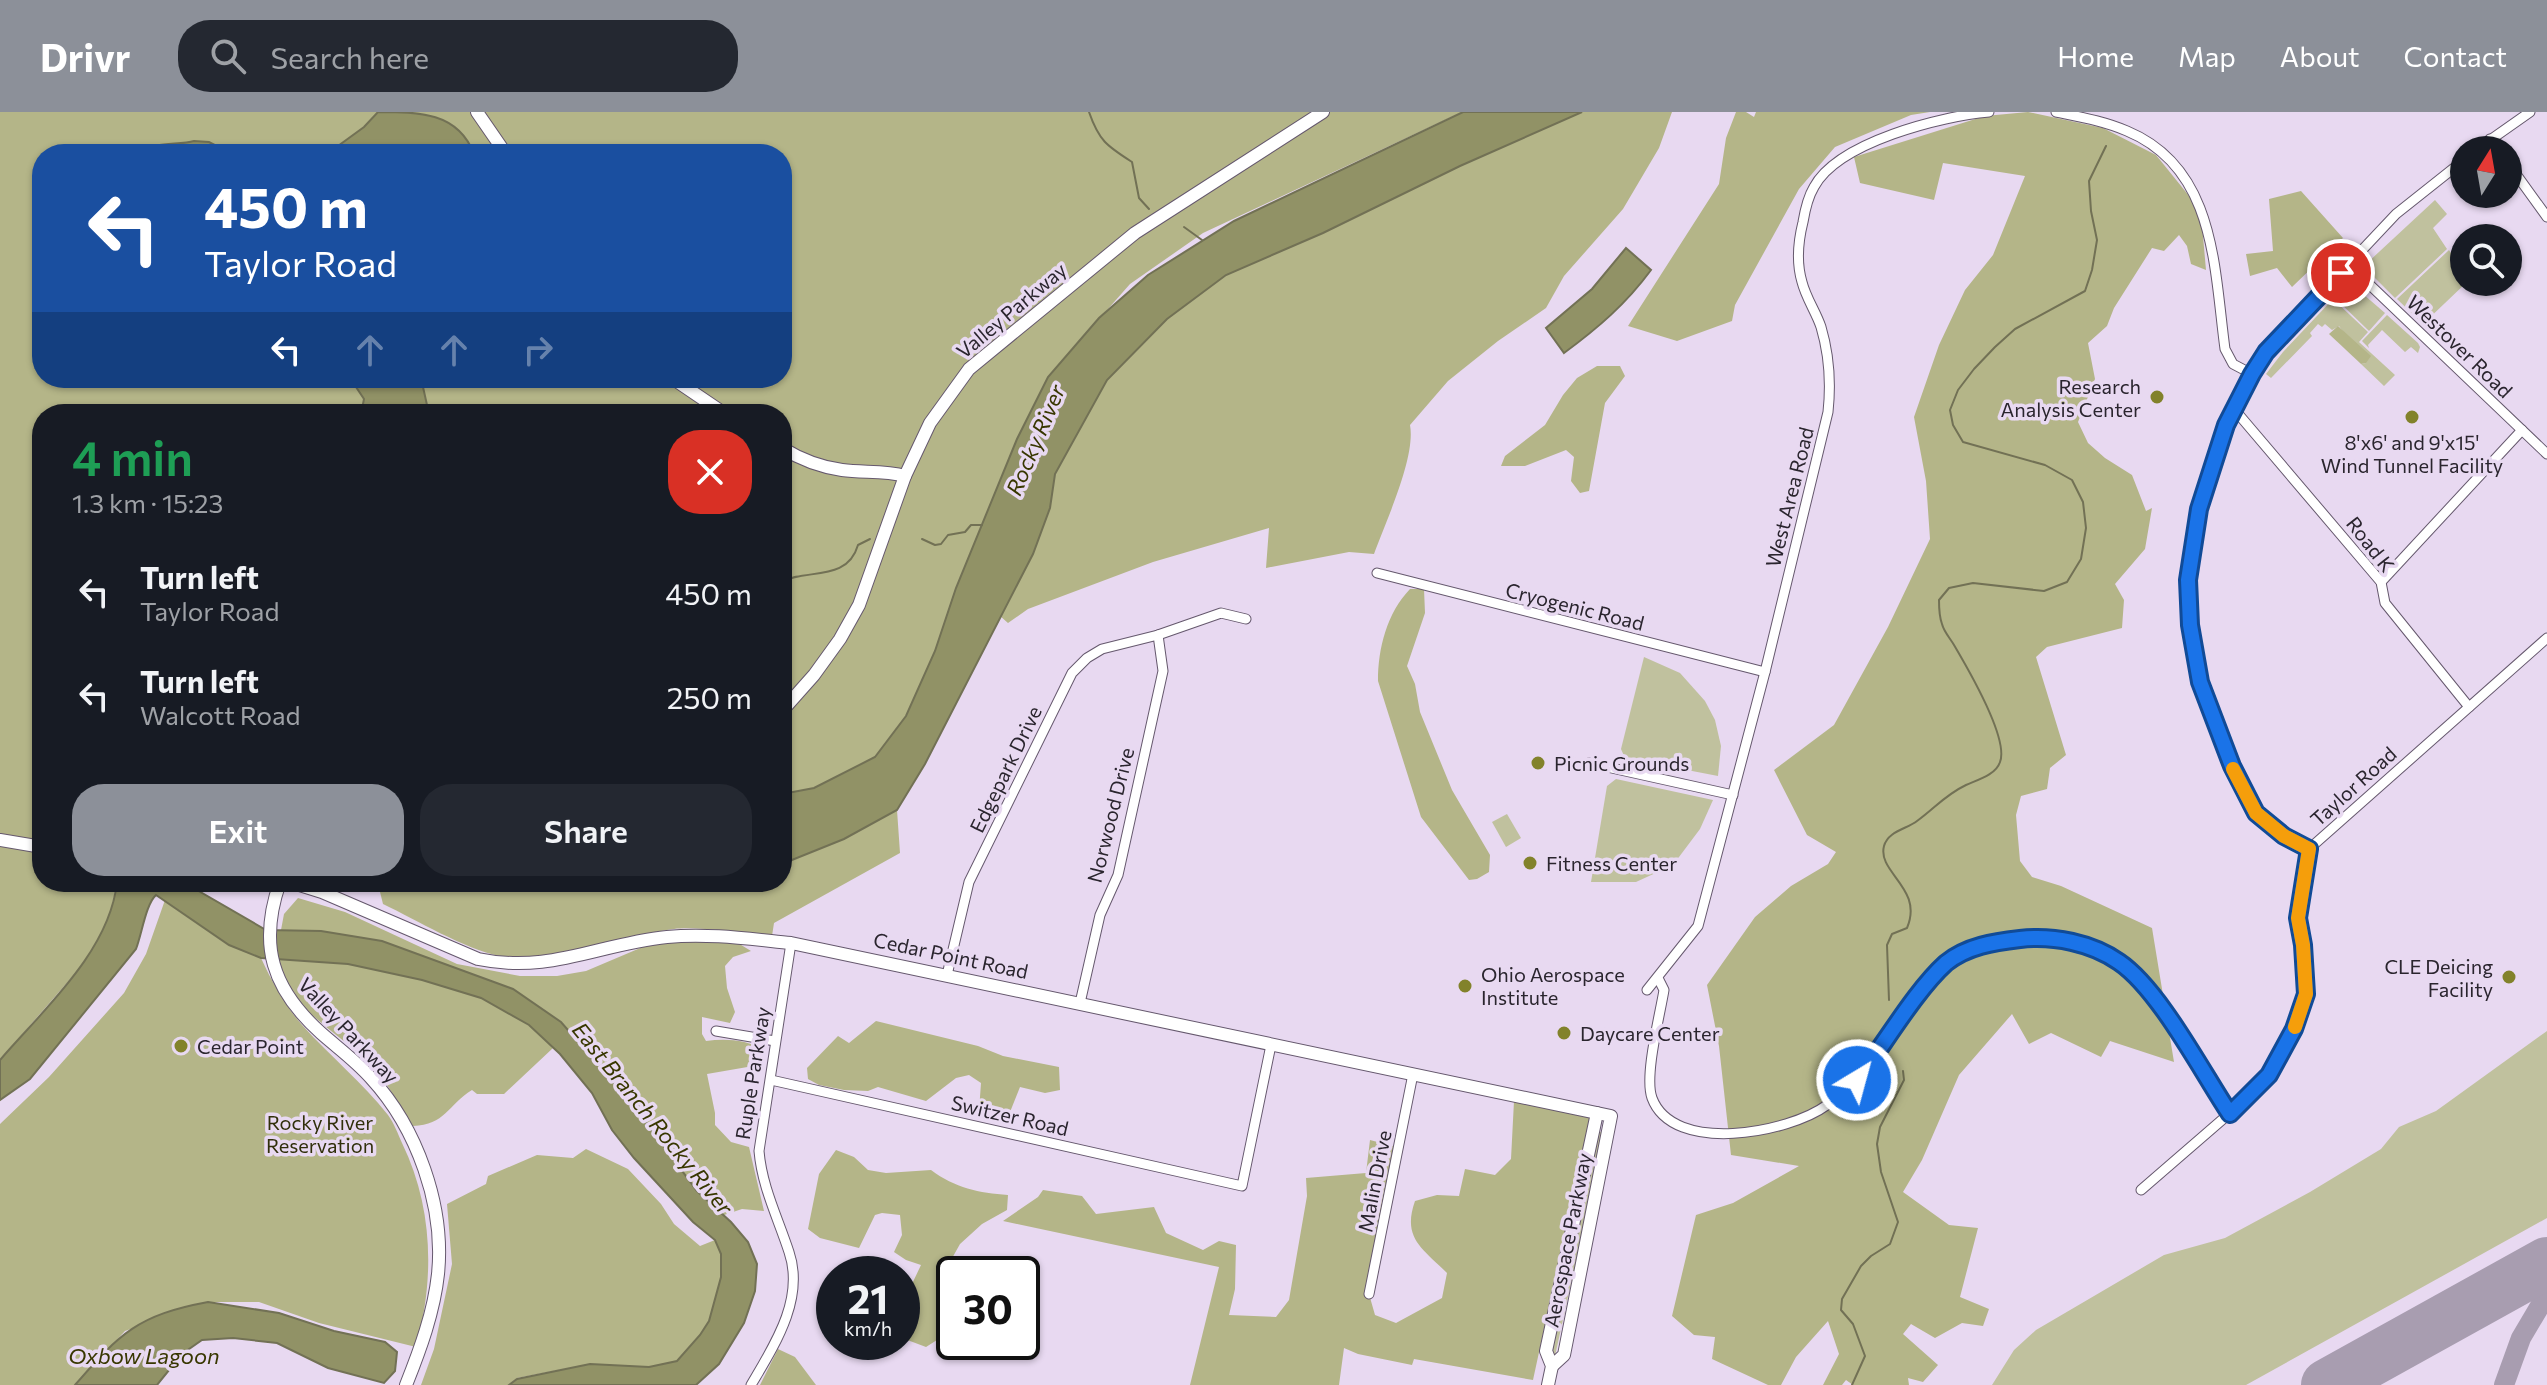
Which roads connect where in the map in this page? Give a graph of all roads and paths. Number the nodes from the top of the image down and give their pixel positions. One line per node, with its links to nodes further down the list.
1 (477, 112): 7 (street)
2 (1323, 112): 19 (street, Valley Parkway)
3 (1989, 112): 25 (street, West Area Road)
4 (2056, 112): 12 (street)
5 (2530, 112): 6 (street)
6 (2494, 136)
7 (499, 144)
8 (2450, 171): 11 (street)
9 (2522, 182): 10 (street)
10 (2547, 217)
11 (2349, 265): 12 (street); 16 (street, Westover Road)
12 (2252, 374): 15 (street)
13 (687, 388): 14 (street)
14 (710, 404)
15 (2234, 409): 21 (street, Road K); 32 (street)
16 (2522, 430): 18 (street, Westover Road); 21 (street)
17 (792, 453): 19 (street)
18 (2547, 454)
19 (905, 476): 26 (street, Valley Parkway)
20 (1377, 573): 25 (street, Cryogenic Road)
21 (2381, 582): 27 (street, Road K)
22 (1246, 619): 23 (street, Edgepark Drive)
23 (1158, 635): 36 (street, Edgepark Drive); 39 (street, Norwood Drive)
24 (2547, 638): 27 (street, Taylor Road)
25 (1765, 672): 29 (street, West Area Road)
26 (792, 700)
27 (2469, 707): 32 (street, Taylor Road)
28 (1589, 763): 29 (street)
29 (1733, 795): 37 (street, West Area Road)
30 (0, 840): 31 (street)
31 (32, 845)
32 (2309, 849): 46 (street, Taylor Road)
33 (278, 892): 51 (street, Valley Parkway)
34 (322, 892): 35 (street, Cedar Point Road)
35 (791, 943): 36 (street, Cedar Point Road); 41 (street, Ruple Parkway)
36 (947, 975): 39 (street, Cedar Point Road)
37 (1658, 978): 38 (street, West Area Road); 46 (street)
38 (1647, 990)
39 (1080, 1003): 42 (street, Cedar Point Road)
40 (716, 1031): 41 (street)
41 (775, 1041): 44 (street, Ruple Parkway)
42 (1271, 1045): 43 (street, Cedar Point Road); 44 (street, Switzer Road)
43 (1413, 1074): 45 (street, Cedar Point Road); 49 (street, Malin Drive)
44 (771, 1080): 52 (street, Ruple Parkway)
45 (1597, 1113): 47 (street, Cedar Point Road); 50 (street, Aerospace Parkway)
46 (2230, 1114): 48 (street, Taylor Road)
47 (1611, 1116): 50 (street, Aerospace Parkway)
48 (2141, 1190)
49 (1369, 1294)
50 (1552, 1366): 53 (street, Aerospace Parkway)
51 (406, 1385)
52 (751, 1385)
53 (1548, 1385)

